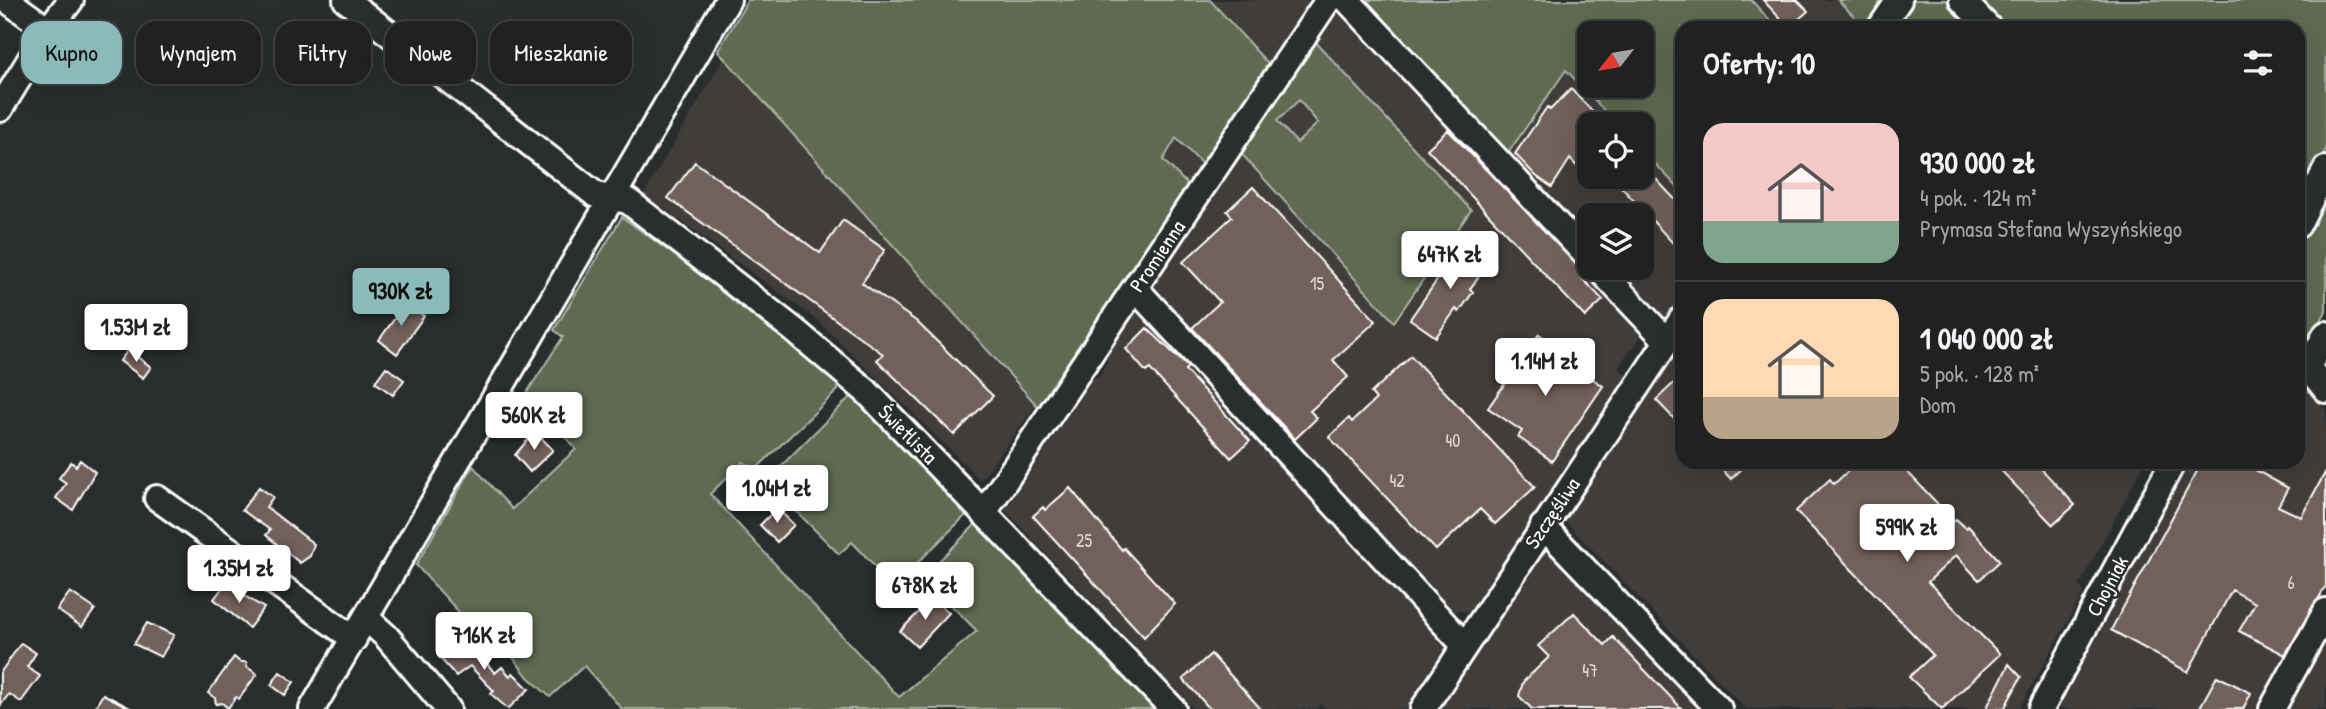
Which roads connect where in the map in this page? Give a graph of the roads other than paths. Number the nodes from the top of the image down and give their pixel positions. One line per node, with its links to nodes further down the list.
1 (6, 0): 9 (street)
2 (71, 0): 10 (street)
3 (346, 0): 16 (street, Świetlista)
4 (727, 0): 16 (street)
5 (1328, 0): 20 (street, Promienna)
6 (1347, 0): 18 (street)
7 (1899, 0): 11 (street)
8 (1962, 0): 12 (street)
9 (35, 21)
10 (55, 21)
11 (1885, 21)
12 (1982, 21)
13 (21, 74): 14 (street)
14 (0, 109)
15 (2326, 169): 17 (street)
16 (612, 198): 29 (street, Świetlista); 32 (street)
17 (2305, 211)
18 (1577, 245)
19 (1609, 280): 23 (street)
20 (1135, 288): 29 (street, Promienna); 33 (street)
21 (1675, 329): 23 (street, Szczęśliwa)
22 (2326, 334): 24 (street)
23 (1667, 341): 30 (street, Szczęśliwa)
24 (2305, 359)
25 (2305, 364): 26 (street)
26 (2326, 390)
27 (2170, 469): 39 (street, Chojniak)
28 (157, 498): 32 (street)
29 (985, 511): 36 (street, Świetlista)
30 (1543, 526): 33 (street, Szczęśliwa); 38 (street)
31 (2326, 611): 40 (street)
32 (360, 628): 34 (street); 35 (street)
33 (1465, 646): 37 (street, Szczęśliwa)
34 (312, 709)
35 (448, 709)
36 (1173, 709)
37 (1423, 709)
38 (1719, 709)
39 (2041, 709)
40 (2272, 709)

